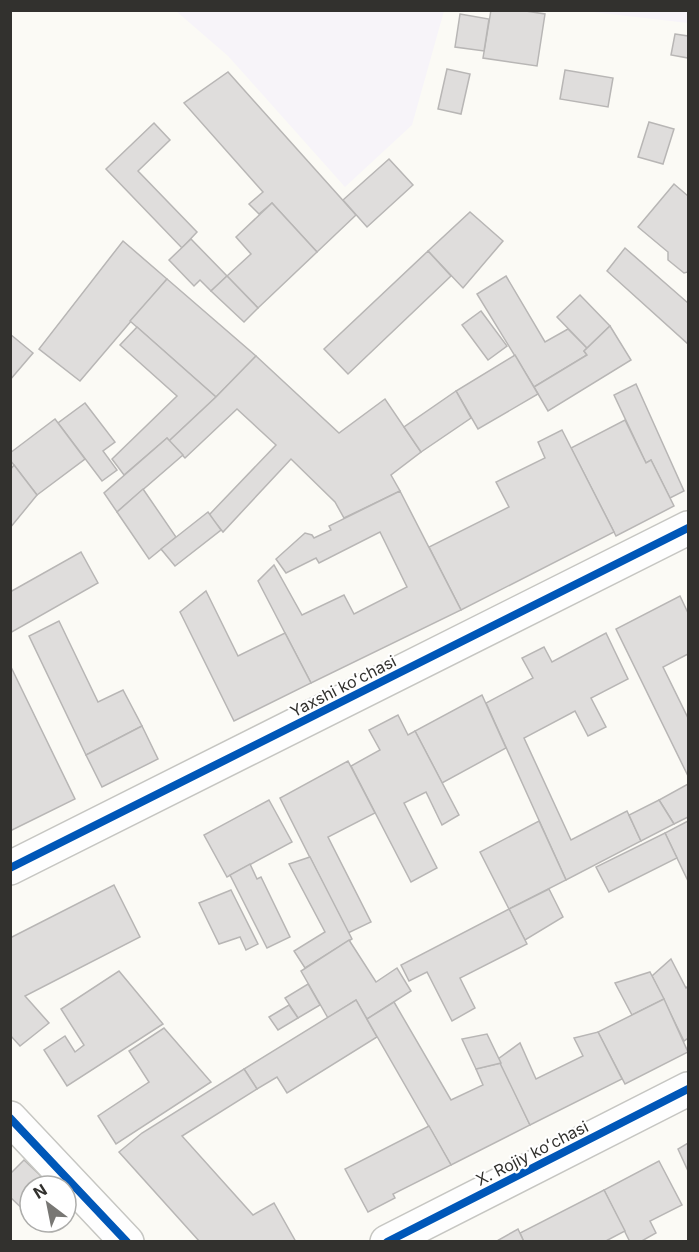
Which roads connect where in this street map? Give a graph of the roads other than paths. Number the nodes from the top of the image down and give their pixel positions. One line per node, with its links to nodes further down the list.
1 (688, 528): 2 (street, Yaxshi koʻchasi)
2 (10, 868)
3 (688, 1089): 6 (street, X. Rojiy koʻchasi)
4 (10, 1118): 5 (street)
5 (127, 1242)
6 (387, 1242)

